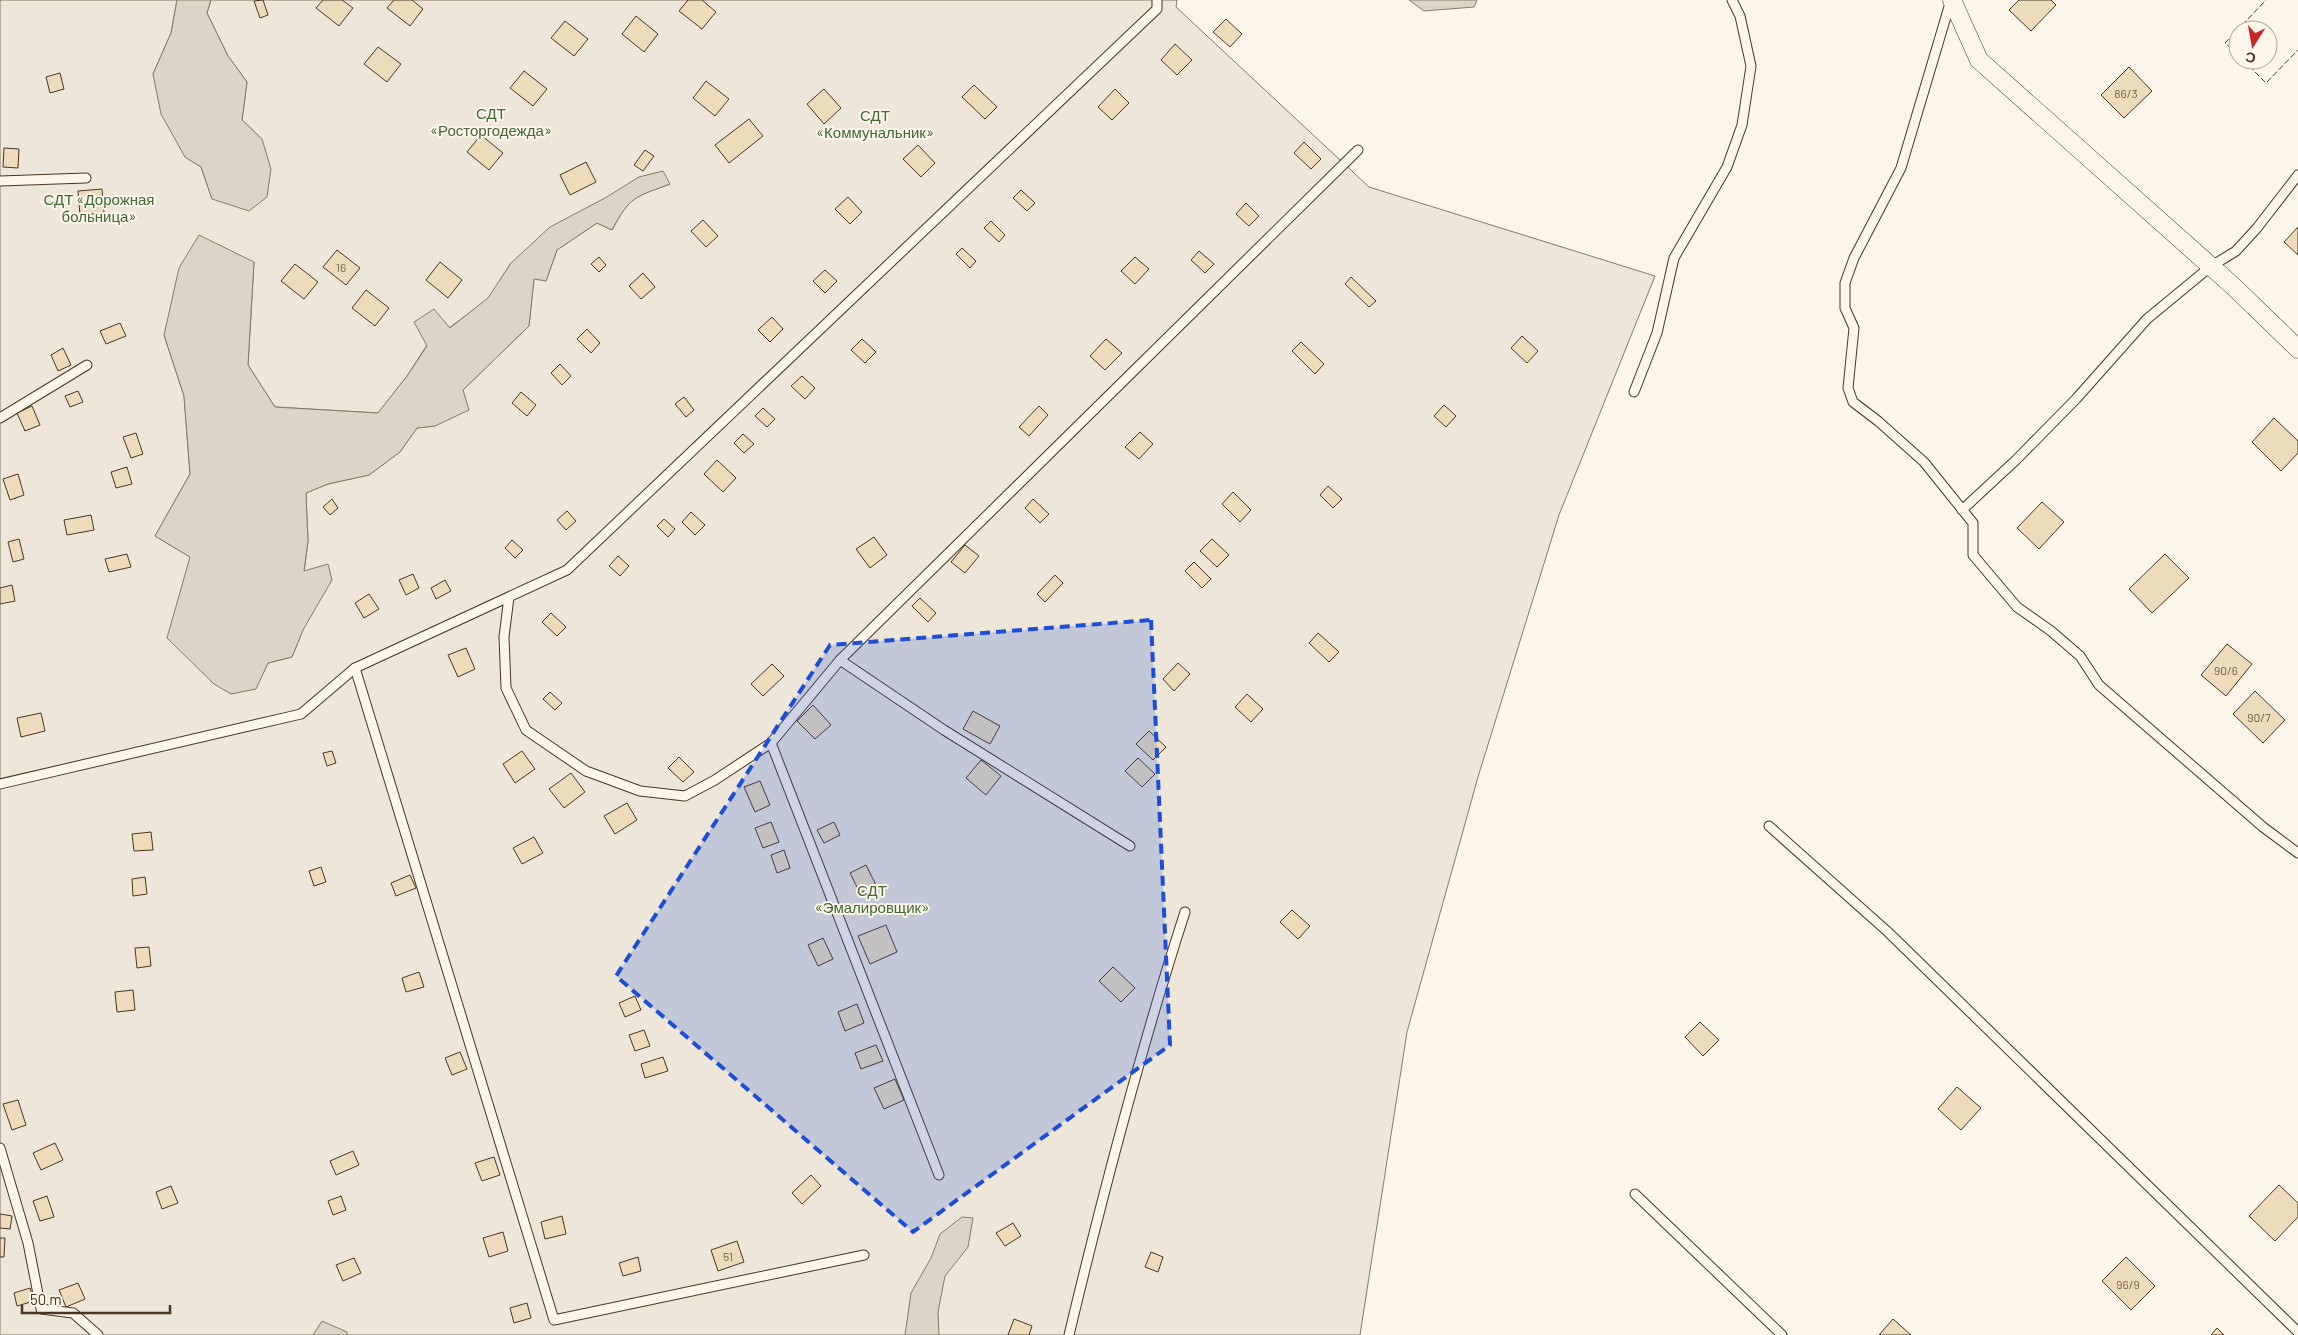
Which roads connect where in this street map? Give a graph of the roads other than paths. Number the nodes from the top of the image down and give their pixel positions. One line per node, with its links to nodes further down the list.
1 (1157, 0): 14 (lane)
2 (1732, 0): 11 (lane)
3 (1952, 0): 8 (street); 13 (lane)
4 (1358, 150): 15 (lane)
5 (2298, 175): 8 (lane)
6 (86, 178): 7 (lane)
7 (0, 181)
8 (2210, 267): 9 (street); 13 (lane)
9 (2298, 349)
10 (87, 365): 12 (lane)
11 (1634, 392)
12 (0, 418)
13 (1962, 510): 21 (lane)
14 (509, 597): 16 (lane); 17 (lane)
15 (840, 660): 17 (lane); 20 (lane)
16 (355, 668): 18 (lane); 26 (lane)
17 (771, 743): 24 (lane)
18 (0, 784)
19 (1769, 826): 27 (lane)
20 (1130, 846)
21 (2298, 853)
22 (1185, 912): 29 (lane)
23 (0, 1148): 28 (lane)
24 (939, 1175)
25 (1635, 1194): 30 (lane)
26 (864, 1255)
27 (2298, 1332)
28 (98, 1335)
29 (1069, 1335)
30 (1782, 1335)

